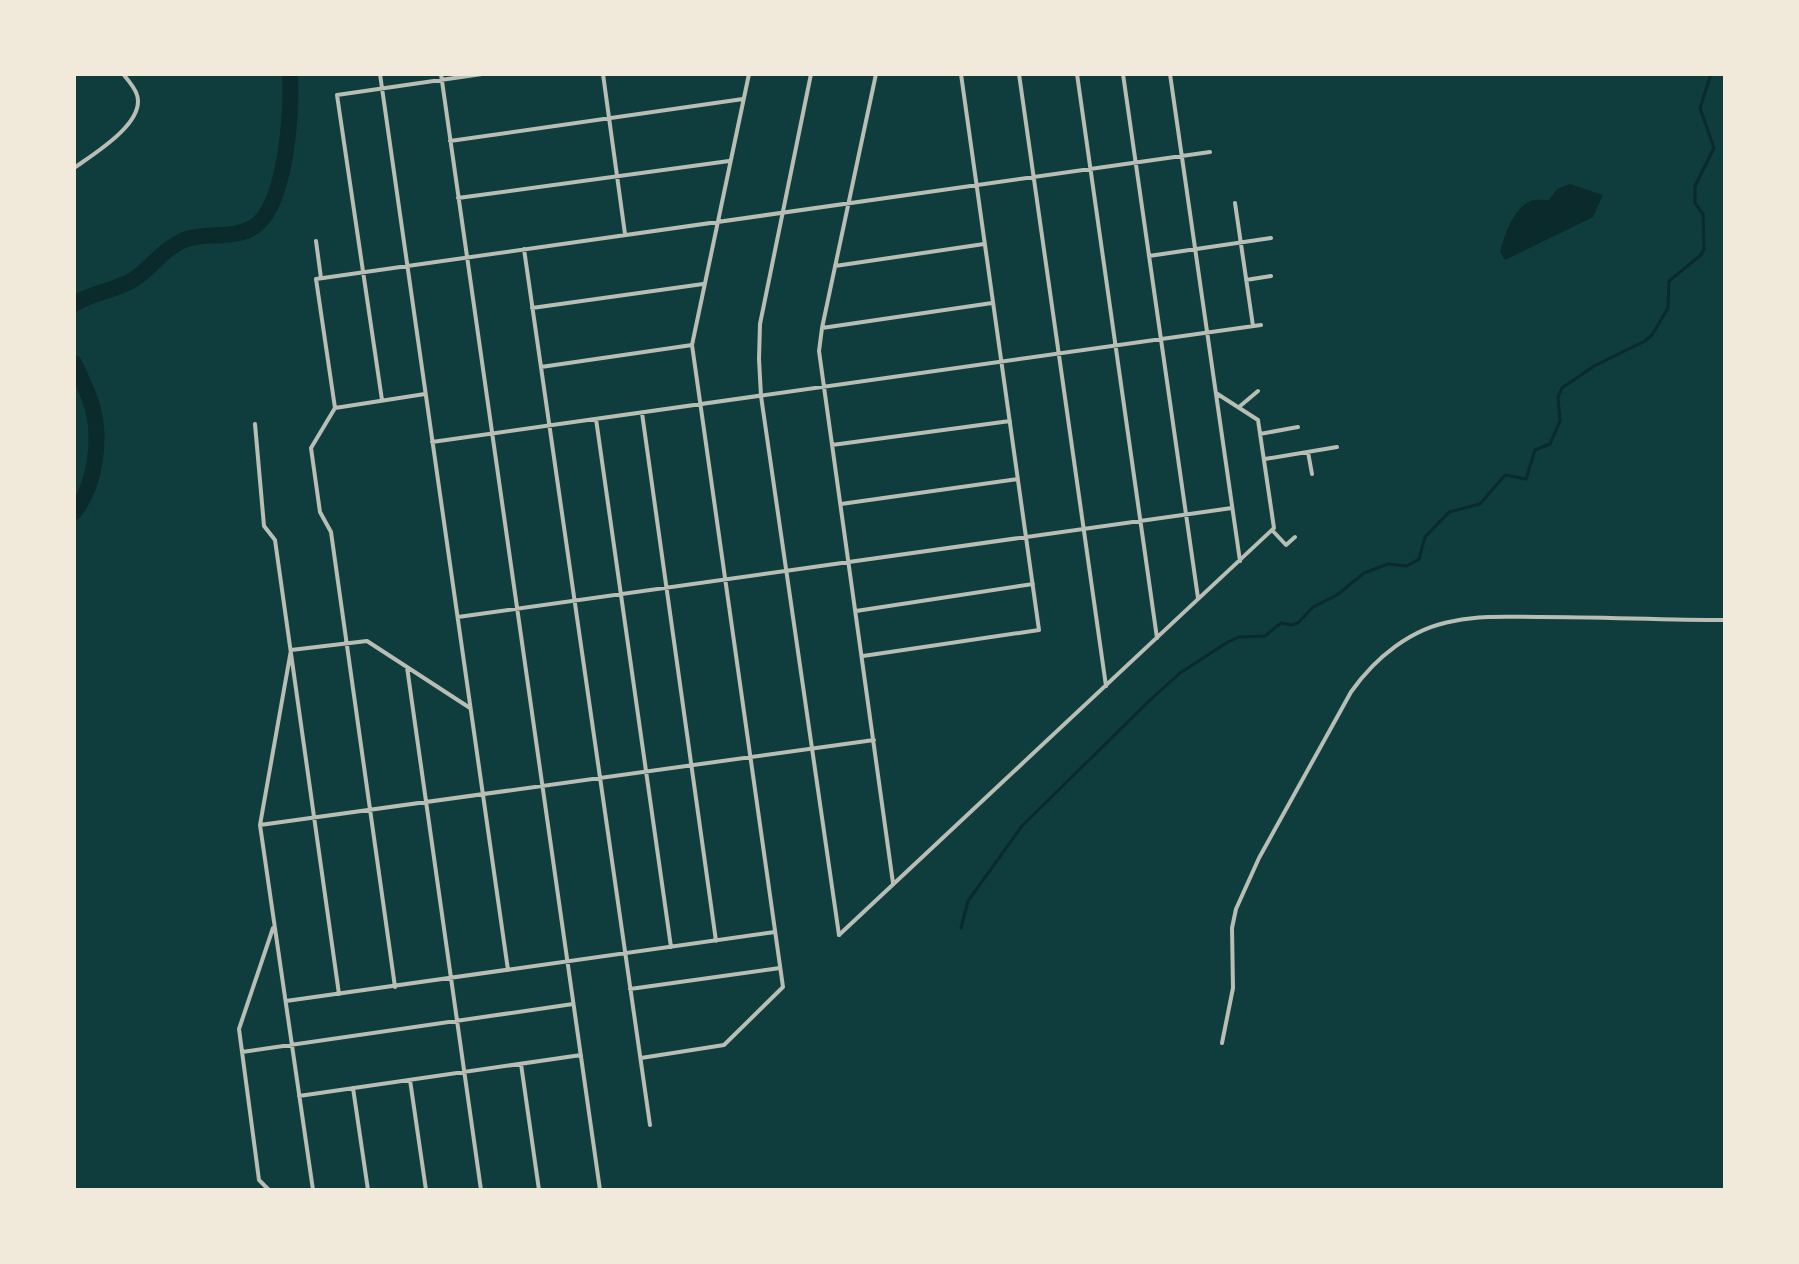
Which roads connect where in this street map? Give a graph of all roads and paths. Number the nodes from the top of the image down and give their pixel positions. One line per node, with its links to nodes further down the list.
1 (123, 74): 22 (street)
2 (380, 74): 14 (street)
3 (482, 74): 13 (street)
4 (603, 74): 16 (street)
5 (749, 74): 15 (street)
6 (811, 74): 30 (street)
7 (876, 74): 29 (street)
8 (961, 74): 26 (street)
9 (1019, 74): 25 (street)
10 (1077, 74): 23 (street)
11 (1123, 74): 21 (street)
12 (1170, 74): 19 (street)
13 (441, 77): 14 (street); 17 (street)
14 (382, 88): 41 (street); 43 (street)
15 (743, 99): 16 (street); 20 (street)
16 (609, 118): 17 (street); 24 (street)
17 (450, 141): 27 (street)
18 (1210, 152): 19 (street)
19 (1182, 157): 21 (street); 38 (street)
20 (730, 161): 24 (street); 31 (street)
21 (1136, 164): 23 (street); 39 (street)
22 (74, 168)
23 (1090, 170): 25 (street); 56 (street)
24 (617, 176): 27 (street); 32 (street)
25 (1033, 178): 26 (street); 57 (street)
26 (977, 186): 29 (street); 36 (street)
27 (458, 198): 40 (street)
28 (1235, 203): 35 (street)
29 (848, 204): 30 (street); 42 (street)
30 (782, 213): 31 (street); 64 (street)
31 (717, 222): 32 (street); 47 (street)
32 (625, 234): 37 (street)
33 (1271, 238): 35 (street)
34 (316, 241): 45 (street)
35 (1241, 243): 38 (street); 46 (street)
36 (984, 244): 42 (street); 48 (street)
37 (524, 249): 40 (street); 49 (street)
38 (1195, 249): 39 (street); 53 (street)
39 (1149, 256): 54 (street)
40 (467, 258): 41 (street); 75 (street)
41 (408, 266): 43 (street); 63 (street)
42 (835, 266): 52 (street)
43 (363, 272): 45 (street); 65 (street)
44 (1271, 276): 46 (street)
45 (321, 278): 67 (street)
46 (1246, 280): 51 (street)
47 (703, 284): 49 (street); 55 (street)
48 (992, 303): 52 (street); 58 (street)
49 (532, 308): 59 (street)
50 (1261, 325): 51 (street)
51 (1253, 326): 53 (street)
52 (822, 328): 60 (street)
53 (1207, 333): 54 (street); 62 (street)
54 (1162, 340): 56 (street); 86 (street)
55 (692, 345): 59 (street); 66 (street)
56 (1116, 346): 57 (street); 87 (street)
57 (1058, 354): 58 (street); 88 (street)
58 (1001, 362): 60 (street); 71 (street)
59 (541, 367): 73 (street)
60 (823, 387): 64 (street); 78 (street)
61 (1258, 391): 68 (street)
62 (1216, 393): 68 (street); 85 (street)
63 (425, 394): 65 (street); 77 (street)
64 (761, 396): 66 (street); 94 (street)
65 (382, 400): 67 (street)
66 (700, 404): 69 (street); 95 (street)
67 (335, 408): 106 (street)
68 (1239, 408): 76 (street)
69 (642, 413): 70 (street); 97 (street)
70 (596, 419): 73 (street); 98 (street)
71 (1010, 421): 78 (street); 83 (street)
72 (255, 424): 107 (street)
73 (550, 426): 75 (street); 100 (street)
74 (1298, 427): 76 (street)
75 (492, 433): 77 (street); 101 (street)
76 (1260, 434): 81 (street)
77 (432, 442): 103 (street)
78 (832, 445): 84 (street)
79 (1337, 447): 80 (street)
80 (1308, 452): 81 (street); 82 (street)
81 (1264, 459): 89 (street)
82 (1312, 474)
83 (1018, 479): 84 (street); 91 (street)
84 (841, 504): 93 (street)
85 (1232, 508): 86 (street); 92 (street)
86 (1187, 514): 87 (street); 99 (street)
87 (1141, 521): 88 (street); 105 (street)
88 (1083, 529): 91 (street); 110 (street)
89 (1272, 530): 90 (street); 92 (street)
90 (1295, 537)
91 (1026, 538): 93 (street); 96 (street)
92 (1240, 561): 99 (street)
93 (848, 562): 94 (street); 102 (street)
94 (787, 571): 95 (street); 113 (street)
95 (726, 579): 97 (street); 114 (street)
96 (1033, 584): 102 (street); 108 (street)
97 (667, 588): 98 (street); 115 (street)
98 (621, 594): 100 (street); 116 (street)
99 (1198, 600): 105 (street)
100 (575, 601): 101 (street); 117 (street)
101 (517, 609): 103 (street); 118 (street)
102 (856, 611): 108 (street)
103 (457, 617): 111 (street)
104 (1725, 620): 140 (street)
105 (1157, 638): 110 (street)
106 (346, 644): 107 (street); 109 (street); 121 (street)
107 (291, 650): 122 (street); 123 (street)
108 (863, 656): 112 (street)
109 (407, 667): 111 (street); 120 (street)
110 (1106, 686): 124 (street)
111 (470, 708): 119 (street)
112 (874, 740): 113 (street); 124 (street)
113 (811, 748): 114 (street); 124 (street)
114 (750, 756): 115 (street); 126 (street)
115 (692, 764): 116 (street); 127 (street)
116 (645, 771): 117 (street); 128 (street)
117 (600, 777): 118 (street); 129 (street)
118 (542, 786): 119 (street); 130 (street)
119 (483, 794): 120 (street); 132 (street)
120 (426, 802): 121 (street); 133 (street)
121 (370, 810): 122 (street); 134 (street)
122 (314, 818): 123 (street); 136 (street)
123 (260, 825): 125 (street)
124 (893, 883)
125 (274, 926): 137 (street); 142 (street)
126 (775, 932): 127 (street); 131 (street)
127 (716, 941): 128 (street)
128 (671, 947): 129 (street)
129 (626, 954): 130 (street); 135 (street)
130 (567, 962): 132 (street); 138 (street)
131 (780, 968): 135 (street); 144 (street)
132 (508, 970): 133 (street)
133 (452, 979): 134 (street); 139 (street)
134 (395, 987): 136 (street)
135 (630, 989): 144 (street)
136 (339, 994): 137 (street)
137 (285, 1001): 141 (street)
138 (573, 1004): 139 (street); 143 (street)
139 (458, 1021): 141 (street); 146 (street)
140 (1222, 1043)
141 (291, 1045): 142 (street); 149 (street)
142 (242, 1052): 151 (street)
143 (581, 1055): 145 (street); 157 (street)
144 (641, 1058): 150 (street)
145 (521, 1064): 146 (street); 156 (street)
146 (465, 1072): 147 (street); 155 (street)
147 (410, 1080): 148 (street); 154 (street)
148 (353, 1088): 149 (street); 153 (street)
149 (299, 1096): 152 (street)
150 (650, 1125)
151 (269, 1190)
152 (313, 1190)
153 (368, 1190)
154 (426, 1190)
155 (481, 1190)
156 (539, 1190)
157 (600, 1190)

